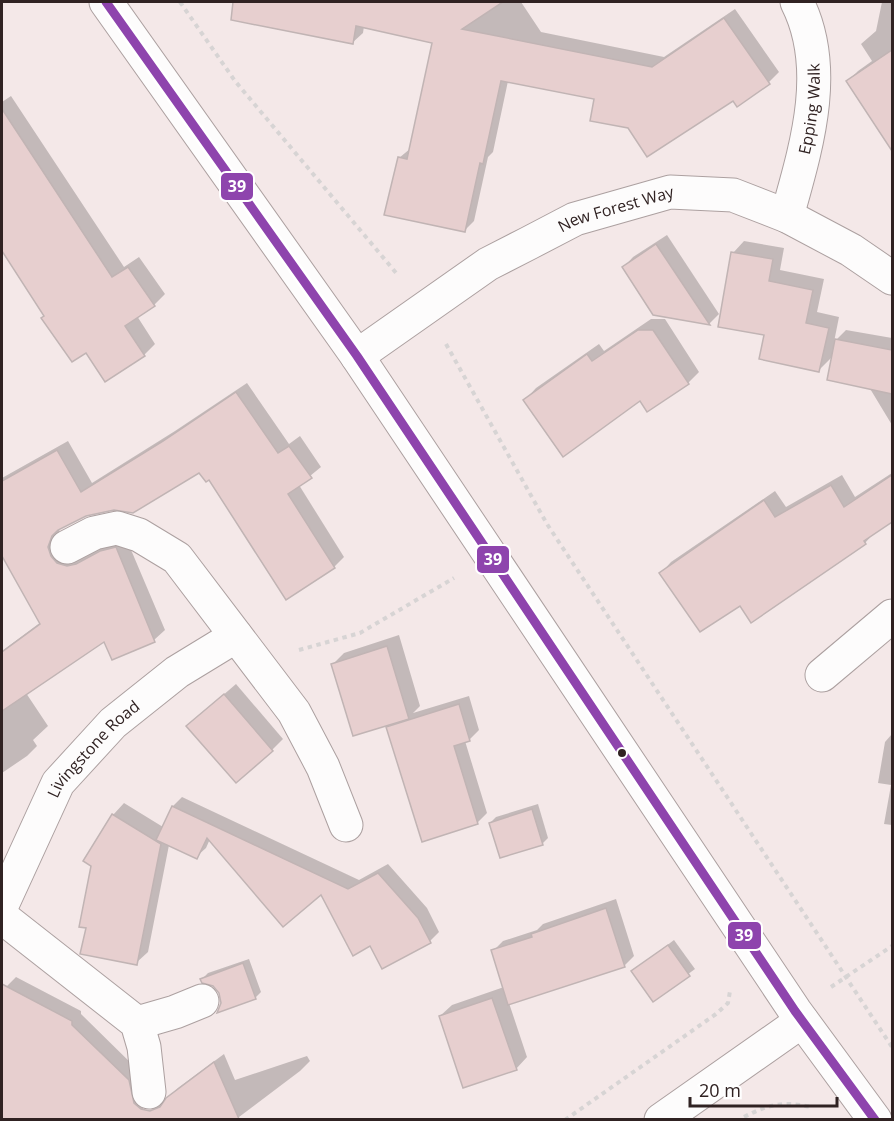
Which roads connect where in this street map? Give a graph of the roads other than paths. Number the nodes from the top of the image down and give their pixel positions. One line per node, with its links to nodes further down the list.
1 (106, 2): 5 (street)
2 (797, 2): 3 (street, Epping Walk)
3 (787, 216): 4 (street, New Forest Way); 5 (street, New Forest Way)
4 (892, 278)
5 (357, 356): 14 (street)
6 (67, 547): 8 (street)
7 (892, 616): 9 (street)
8 (236, 636): 10 (street); 11 (street, Livingstone Road)
9 (822, 675)
10 (346, 825)
11 (2, 905)
12 (2, 917): 15 (street)
13 (202, 1001): 15 (street)
14 (798, 1016): 17 (street); 18 (street)
15 (137, 1023): 16 (street)
16 (149, 1092)
17 (661, 1119)
18 (875, 1119)

